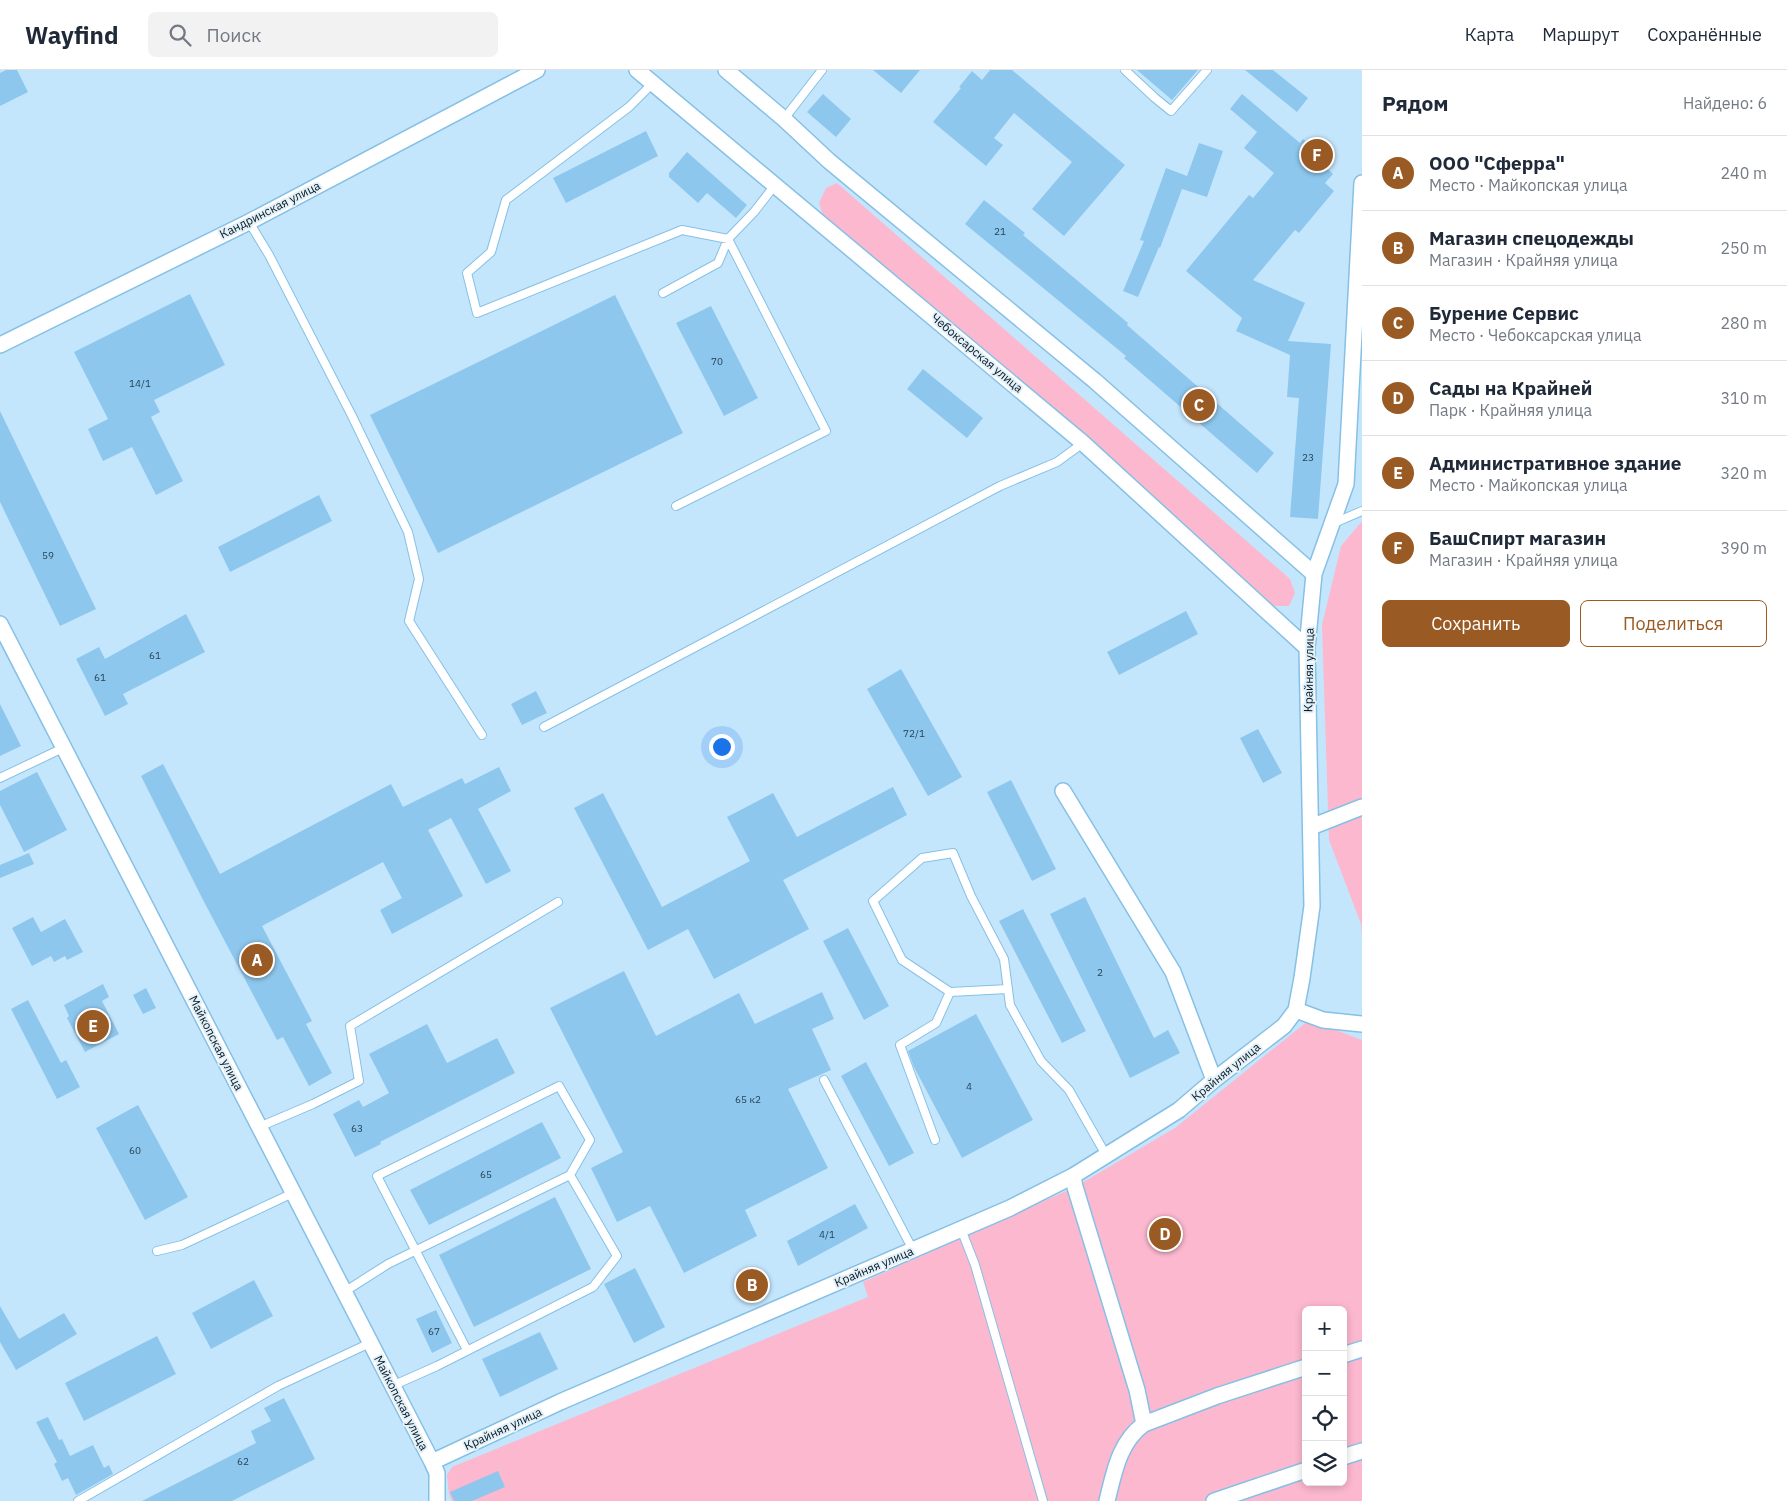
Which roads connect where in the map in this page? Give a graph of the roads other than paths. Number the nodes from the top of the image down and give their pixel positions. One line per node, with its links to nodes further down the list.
1 (537, 70): 13 (street, Кандринская улица)
2 (637, 70): 7 (street, Чебоксарская улица)
3 (726, 70): 10 (street)
4 (822, 70): 10 (lane)
5 (1125, 70): 9 (lane)
6 (1207, 70): 9 (lane)
7 (653, 83): 12 (street, Чебоксарская улица); 14 (lane)
8 (1161, 91): 9 (lane)
9 (1155, 98)
10 (784, 119): 21 (street)
11 (1362, 183): 20 (street, Крайняя улица)
12 (775, 184): 14 (lane); 17 (street, Чебоксарская улица)
13 (249, 222): 16 (street, Кандринская улица); 25 (lane)
14 (728, 239): 15 (lane); 18 (lane)
15 (662, 293)
16 (0, 345)
17 (1083, 443): 23 (street, Чебоксарская улица); 24 (lane)
18 (676, 506)
19 (1362, 511): 20 (lane)
20 (1332, 523): 21 (street, Крайняя улица)
21 (1314, 574): 23 (street, Крайняя улица)
22 (0, 624): 26 (street, Майкопская улица)
23 (1308, 648): 30 (street, Крайняя улица)
24 (544, 727)
25 (482, 735)
26 (63, 748): 27 (lane); 38 (street, Майкопская улица)
27 (0, 778)
28 (1063, 791): 37 (street)
29 (1362, 807): 30 (street)
30 (1311, 827): 34 (street, Крайняя улица)
31 (558, 902): 38 (lane)
32 (1008, 990): 33 (lane); 33 (lane); 40 (lane)
33 (950, 992): 39 (lane)
34 (1296, 1010): 35 (street); 37 (street, Крайняя улица)
35 (1362, 1024)
36 (824, 1080): 46 (lane)
37 (1214, 1080): 40 (street, Крайняя улица)
38 (259, 1126): 43 (street, Майкопская улица)
39 (935, 1140)
40 (1106, 1155): 42 (street, Крайняя улица)
41 (570, 1175): 45 (lane); 45 (lane); 51 (lane)
42 (1074, 1176): 44 (street, Крайняя улица); 55 (street)
43 (293, 1193): 47 (lane); 48 (street, Майкопская улица)
44 (961, 1229): 46 (street, Крайняя улица); 62 (lane)
45 (416, 1250): 48 (lane); 51 (lane)
46 (913, 1250): 58 (street, Крайняя улица)
47 (157, 1251)
48 (344, 1292): 49 (street, Майкопская улица)
49 (370, 1342): 54 (street, Майкопская улица); 60 (lane)
50 (1362, 1349): 52 (street)
51 (468, 1350): 54 (lane)
52 (1347, 1354)
53 (1302, 1368): 55 (street)
54 (392, 1386): 58 (street, Майкопская улица)
55 (1144, 1424): 63 (street)
56 (1362, 1451): 57 (street)
57 (1347, 1456)
58 (432, 1462): 61 (street)
59 (1302, 1471): 64 (street)
60 (78, 1501)
61 (437, 1501)
62 (1043, 1501)
63 (1107, 1501)
64 (1214, 1501)

